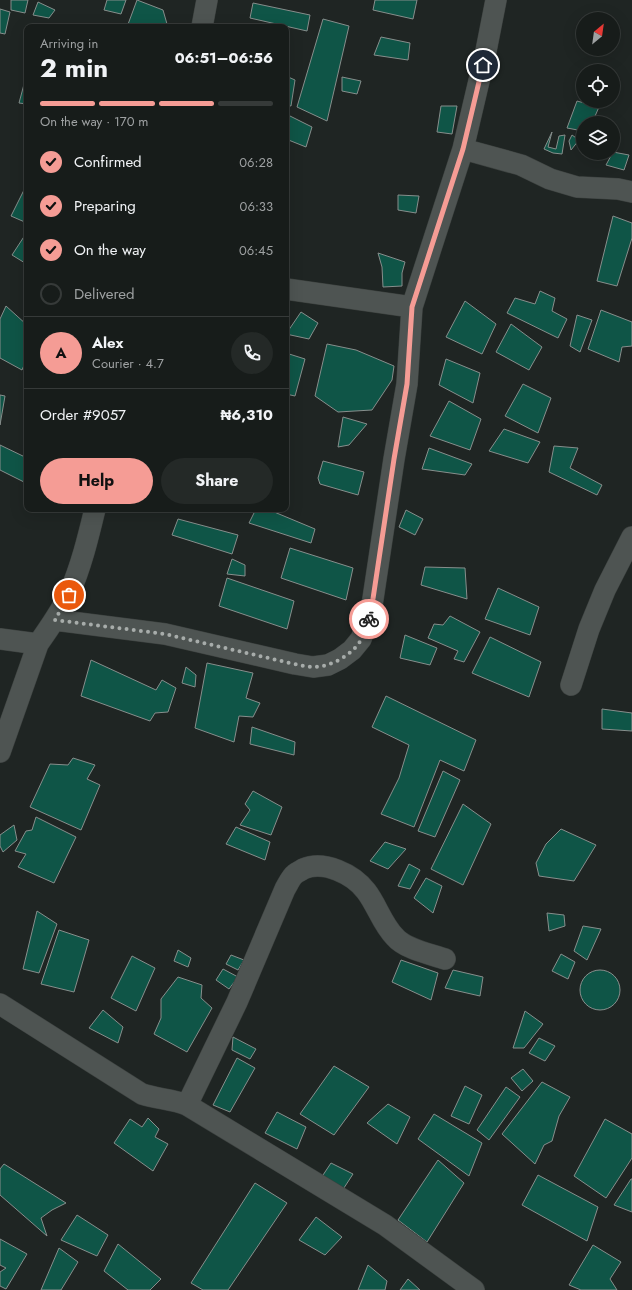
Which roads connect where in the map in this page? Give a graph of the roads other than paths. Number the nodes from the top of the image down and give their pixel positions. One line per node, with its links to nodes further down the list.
1 (207, 0): 3 (street)
2 (496, 0): 4 (street)
3 (203, 24)
4 (463, 149): 5 (street); 7 (street)
5 (632, 192)
6 (289, 289): 7 (street)
7 (412, 307): 10 (street)
8 (94, 512): 10 (street)
9 (632, 538): 13 (street)
10 (55, 620): 12 (street)
11 (0, 639): 12 (street)
12 (38, 644): 14 (street)
13 (571, 685)
14 (0, 752)
15 (445, 959): 17 (street)
16 (0, 1004): 17 (street)
17 (187, 1104): 18 (street)
18 (474, 1290)

